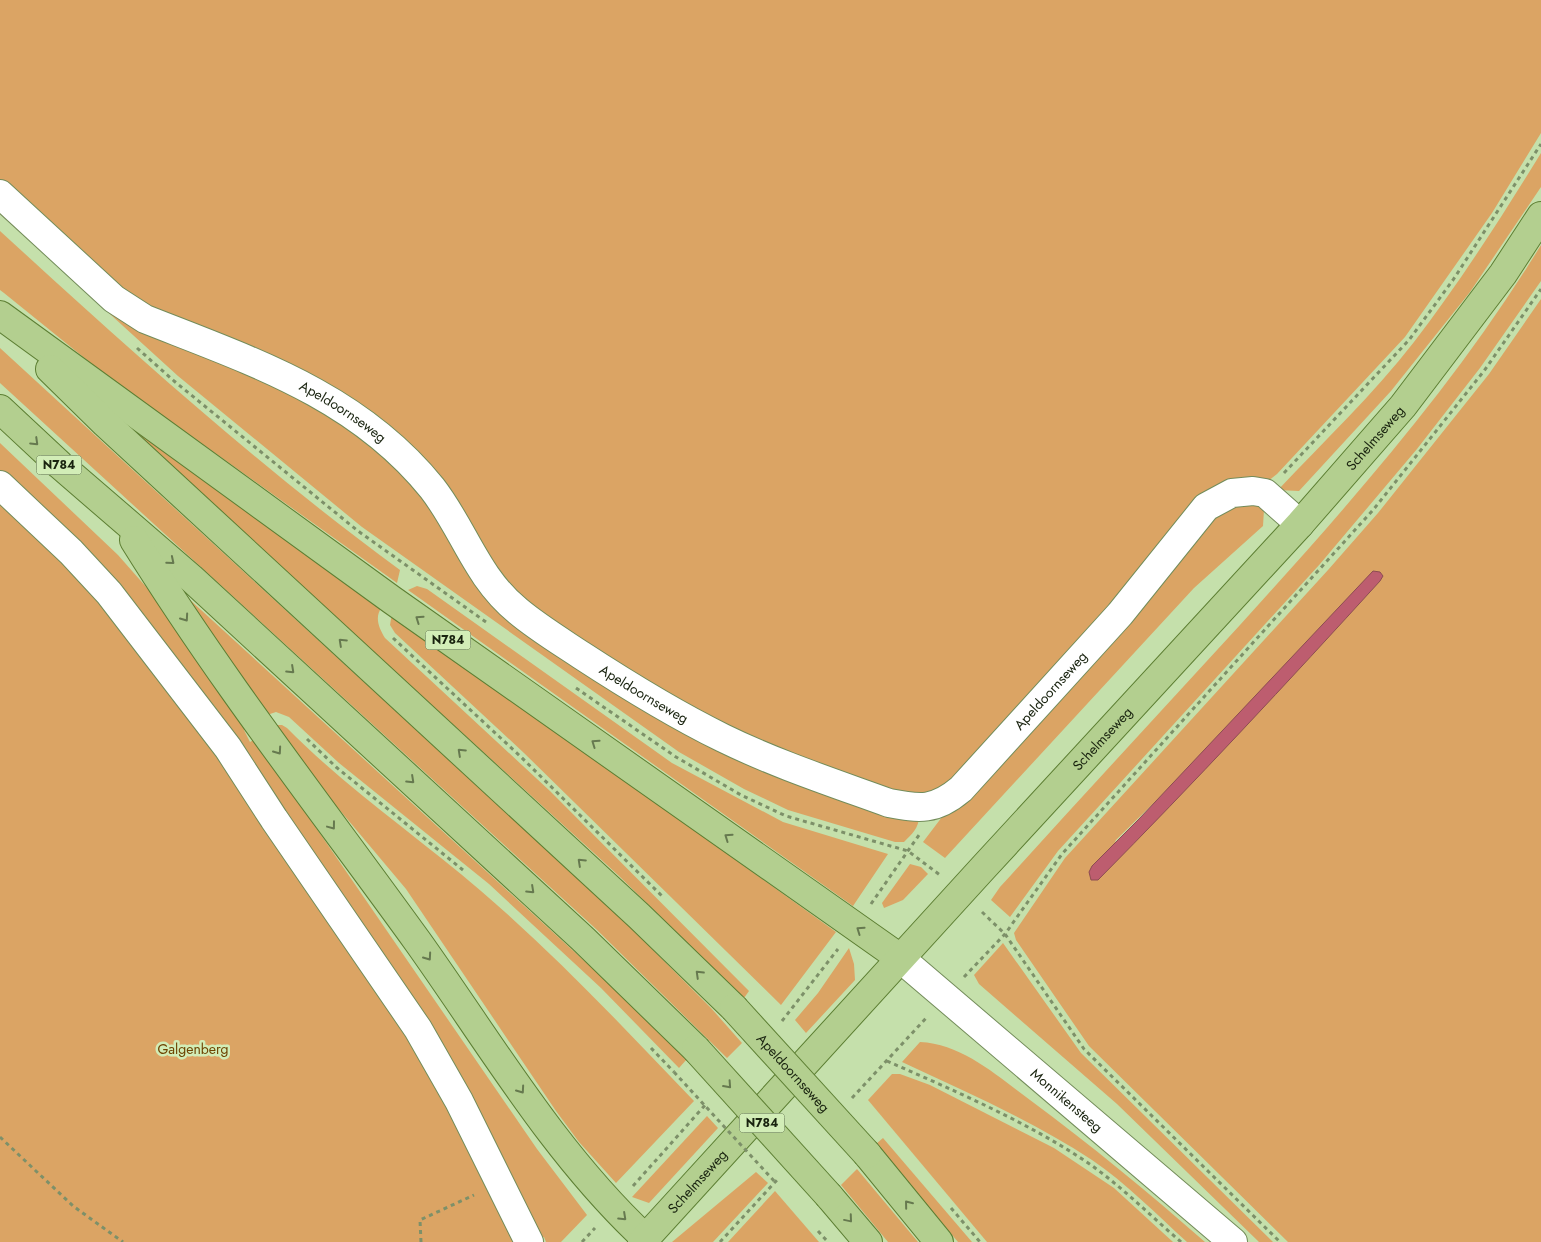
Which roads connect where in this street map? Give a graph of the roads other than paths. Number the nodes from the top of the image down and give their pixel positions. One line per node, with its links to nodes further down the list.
1 (0, 194): 8 (street, Apeldoornseweg)
2 (1541, 216): 8 (main road, Schelmseweg)
3 (0, 316): 9 (main road, N784, one-way to 3)
4 (0, 319): 13 (main road, Apeldoornseweg, one-way to 4, bridge)
5 (0, 409): 7 (main road, N784, one-way to 7)
6 (0, 485): 11 (street)
7 (120, 518): 10 (main road, N784, one-way to 10); 12 (main road, N784, one-way to 12, bridge)
8 (1300, 524): 9 (main road, Schelmseweg)
9 (900, 958): 10 (main road, Schelmseweg); 14 (street, Monnikensteeg)
10 (643, 1240)
11 (529, 1242)
12 (868, 1242)
13 (939, 1242)
14 (1233, 1242)

